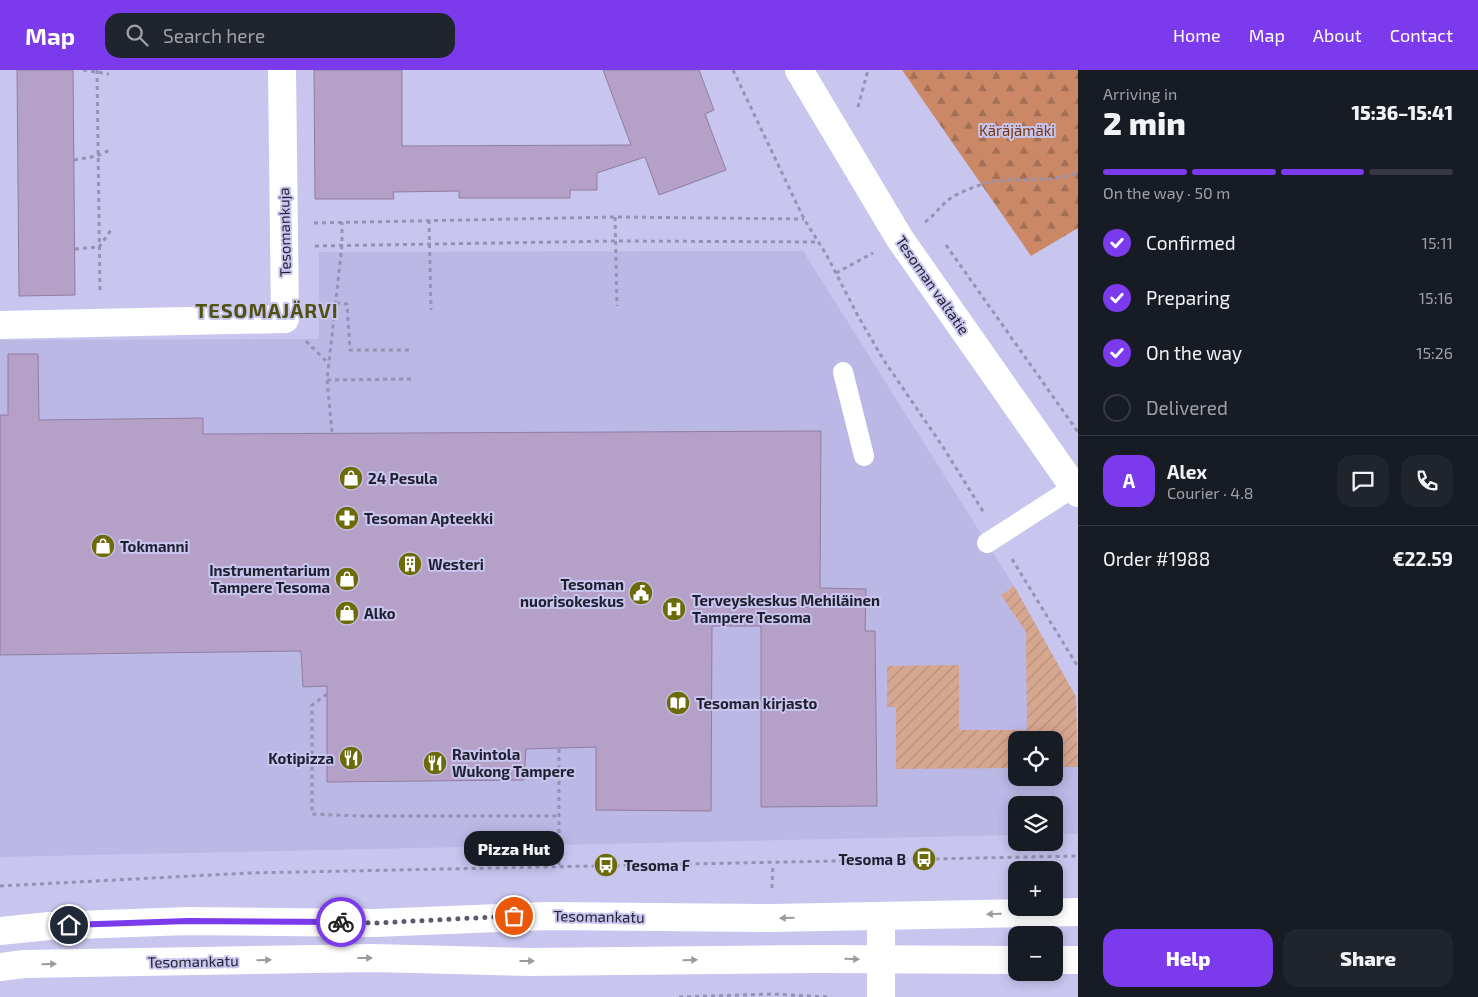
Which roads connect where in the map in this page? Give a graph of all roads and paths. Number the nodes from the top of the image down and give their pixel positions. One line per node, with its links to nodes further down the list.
1 (83, 70): 6 (path)
2 (282, 70): 19 (main road, Tesomankuja)
3 (733, 70): 15 (path)
4 (799, 70): 39 (main road, Tesoman valtatie)
5 (868, 70): 8 (path)
6 (97, 71): 7 (path); 10 (path)
7 (109, 74)
8 (857, 108)
9 (110, 150): 10 (path)
10 (97, 156): 11 (path); 25 (path)
11 (74, 160)
12 (1078, 172): 13 (path)
13 (923, 212)
14 (616, 217): 15 (path); 16 (path); 20 (path)
15 (804, 219): 21 (path)
16 (429, 220): 17 (path); 22 (path)
17 (342, 222): 19 (path); 23 (path)
18 (111, 230): 25 (path)
19 (284, 236): 23 (path); 30 (main road, Tesomankuja)
20 (617, 241): 21 (path); 22 (path); 28 (path)
21 (819, 242): 40 (path)
22 (429, 244): 23 (path); 29 (path)
23 (342, 245): 27 (path)
24 (946, 245): 37 (path)
25 (99, 247): 26 (path); 30 (path)
26 (75, 249)
27 (336, 304): 32 (path); 35 (path)
28 (617, 306)
29 (431, 310)
30 (100, 323): 31 (main road, Tesomankuja)
31 (0, 325)
32 (413, 350)
33 (843, 372): 38 (lane)
34 (413, 379): 35 (path)
35 (327, 380): 36 (path)
36 (332, 432)
37 (1078, 432)
38 (864, 456)
39 (1076, 490): 40 (lane)
40 (992, 540): 41 (path)
41 (1078, 667)
42 (327, 694): 44 (path)
43 (559, 748): 44 (path)
44 (558, 816): 46 (path)
45 (1078, 856): 46 (path)
46 (559, 865): 47 (path)
47 (0, 886)
48 (1078, 912): 49 (main road, Tesomankatu, one-way to 49)
49 (881, 917): 50 (main road, Tesomankatu, one-way to 50); 51 (main road)
50 (0, 931)
51 (882, 959): 52 (main road, Tesomankatu); 55 (main road, Tesomankatu, one-way to 51); 59 (main road)
52 (1008, 960)
53 (1063, 960): 54 (main road)
54 (1078, 960)
55 (0, 967)
56 (679, 997): 57 (path)
57 (823, 997): 58 (path)
58 (830, 997)
59 (881, 997)

